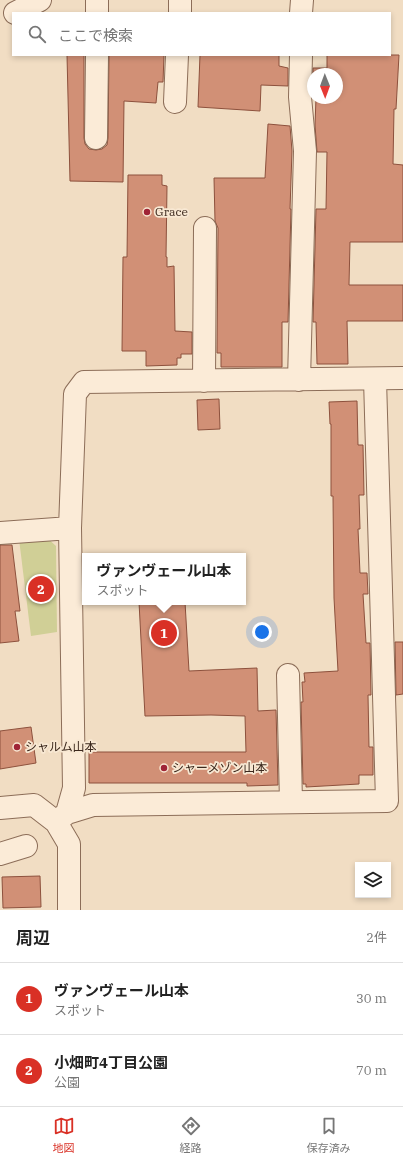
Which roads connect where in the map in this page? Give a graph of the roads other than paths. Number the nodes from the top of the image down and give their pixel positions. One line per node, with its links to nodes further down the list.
1 (40, 0): 5 (street)
2 (97, 0): 6 (street)
3 (180, 0): 7 (street)
4 (302, 0): 8 (street)
5 (18, 12)
6 (97, 12)
7 (180, 12)
8 (301, 12)
9 (12, 15): 10 (street)
10 (0, 21)
11 (97, 56): 15 (street)
12 (178, 56): 14 (street)
13 (301, 56): 19 (street)
14 (175, 102)
15 (96, 138)
16 (205, 228): 20 (street)
17 (403, 378): 18 (street)
18 (375, 379): 19 (street); 24 (street)
19 (299, 380): 20 (street)
20 (204, 381): 21 (street)
21 (70, 528): 22 (street); 26 (street)
22 (0, 533)
23 (288, 675): 24 (street)
24 (292, 802): 26 (street)
25 (0, 808): 26 (street)
26 (61, 818): 29 (street)
27 (26, 846): 28 (street)
28 (0, 854)
29 (69, 910)

